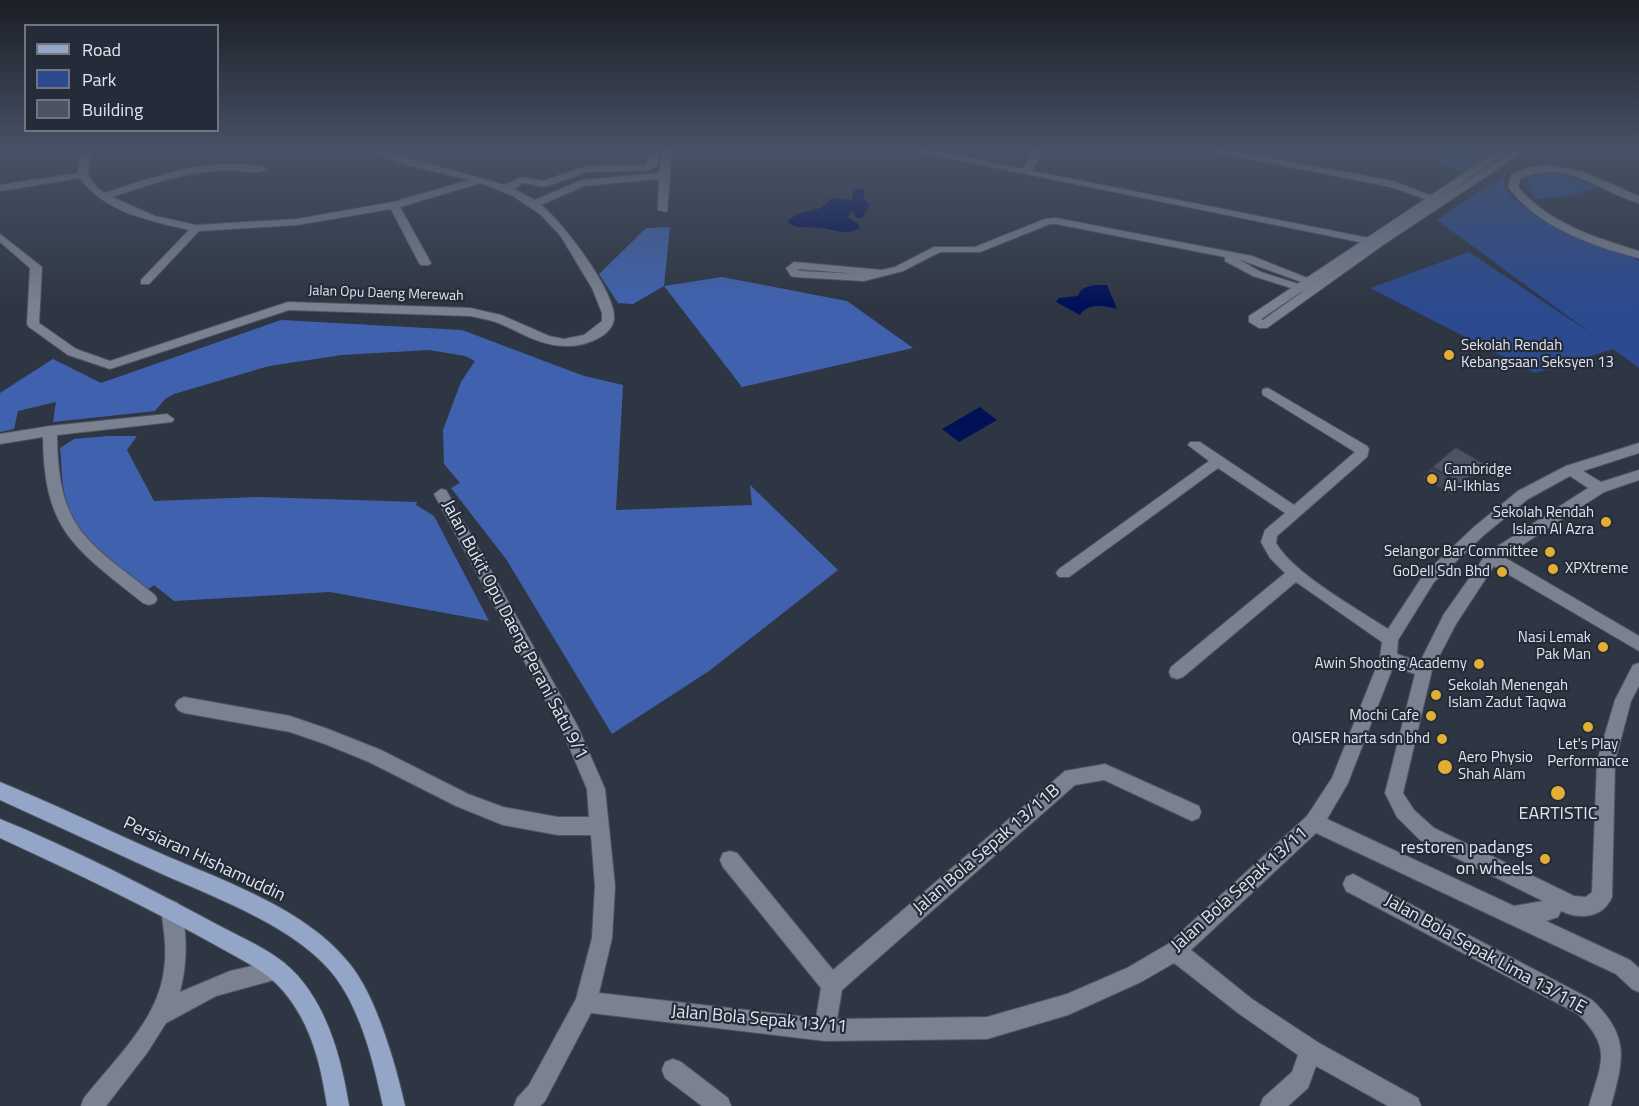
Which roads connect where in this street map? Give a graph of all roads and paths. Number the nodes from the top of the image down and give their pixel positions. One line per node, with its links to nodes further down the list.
1 (115, 202): 12 (street)
2 (406, 202): 10 (street)
3 (529, 202): 9 (street, Jalan Opu Daeng Merewah)
4 (539, 202): 9 (street)
5 (663, 202): 11 (street)
6 (1171, 202): 14 (street)
7 (1436, 202): 14 (street)
8 (1527, 202): 15 (street)
9 (534, 204): 13 (street, Jalan Opu Daeng Merewah)
10 (394, 205): 12 (street); 16 (street)
11 (663, 210)
12 (196, 228): 18 (street)
13 (0, 237)
14 (1375, 242): 19 (street)
15 (1639, 255)
16 (425, 263)
17 (880, 273): 17 (street); 19 (street)
18 (145, 282)
19 (1310, 286): 20 (street)
20 (1263, 325)
21 (1268, 392): 32 (street)
22 (167, 419): 23 (street)
23 (50, 431): 24 (street); 36 (street)
24 (0, 439)
25 (1195, 445): 27 (street)
26 (1639, 447): 28 (street, Jalan Bola Sepak 13/11)
27 (1218, 461): 32 (street); 34 (street)
28 (1571, 470): 30 (street); 37 (street, Jalan Bola Sepak 13/11)
29 (1639, 475): 30 (street)
30 (1599, 488): 33 (street)
31 (441, 494): 47 (street, Jalan Bukit Opu Daeng Perani Satu 9/1)
32 (1294, 512): 35 (street)
33 (1492, 557): 38 (street); 40 (street)
34 (1064, 573)
35 (1296, 573): 37 (street); 42 (street)
36 (149, 599)
37 (1390, 639): 39 (street, Jalan Bola Sepak 13/11)
38 (1639, 644)
39 (1388, 658): 40 (street); 46 (street, Jalan Bola Sepak 13/11)
40 (1424, 670): 51 (street)
41 (1639, 670): 51 (street)
42 (1177, 672)
43 (184, 705): 47 (street)
44 (0, 791): 66 (main road, Persiaran Hishamuddin)
45 (1192, 812): 58 (street, Jalan Bola Sepak 13/11B)
46 (1314, 822): 53 (street); 54 (street, Jalan Bola Sepak 13/11)
47 (599, 826): 59 (street, Jalan Bukit Opu Daeng Perani Satu 9/1)
48 (0, 828): 52 (main road)
49 (730, 860): 58 (street)
50 (1353, 884): 71 (street, Jalan Bola Sepak Lima 13/11E)
51 (1557, 899): 53 (street)
52 (171, 910): 56 (main road); 60 (street)
53 (1511, 915): 55 (street)
54 (1175, 951): 61 (street, Jalan Bola Sepak 13/11); 62 (street)
55 (1631, 966): 57 (street)
56 (278, 970): 60 (street); 65 (main road)
57 (1639, 982)
58 (832, 985): 61 (street)
59 (586, 1002): 61 (street, Jalan Bola Sepak 13/11); 67 (street, Jalan Bukit Opu Daeng Perani Satu 9/1)
60 (161, 1015): 64 (street)
61 (825, 1030)
62 (1311, 1051): 69 (street); 70 (street)
63 (673, 1070): 68 (street)
64 (92, 1106)
65 (338, 1106)
66 (394, 1106)
67 (525, 1106)
68 (720, 1106)
69 (1271, 1106)
70 (1410, 1106)
71 (1600, 1106)

